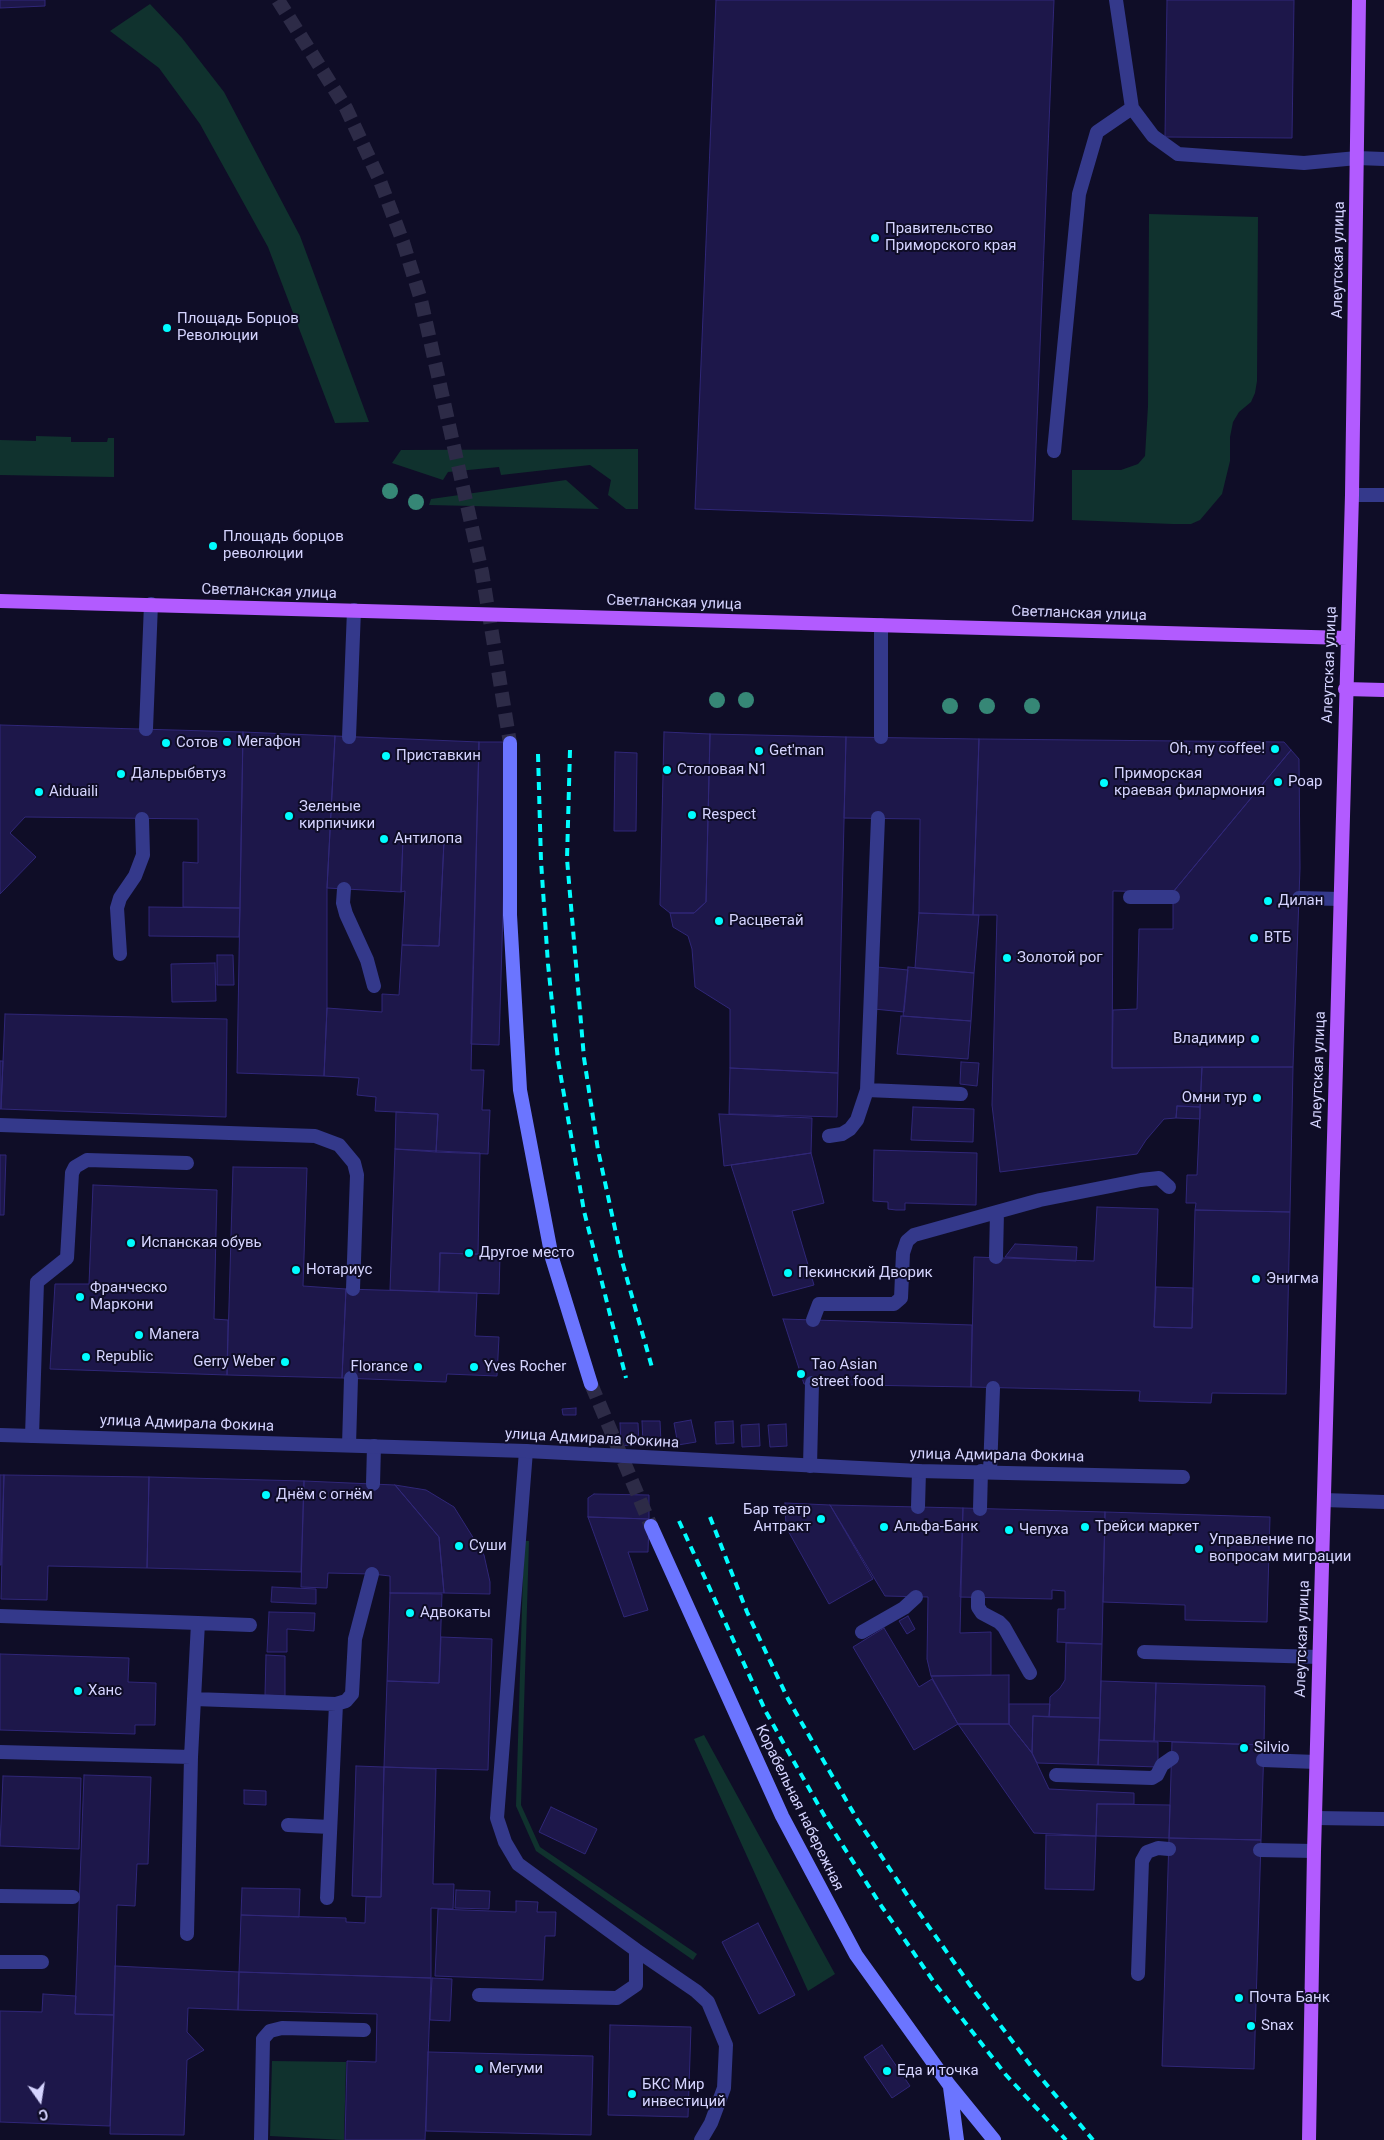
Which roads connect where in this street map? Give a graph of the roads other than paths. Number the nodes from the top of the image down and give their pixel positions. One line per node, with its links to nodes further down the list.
1 (1116, 0): 3 (street)
2 (1359, 0): 4 (main road, Алеутская улица)
3 (1132, 108): 4 (street); 6 (street)
4 (1357, 158): 5 (street); 7 (main road, Алеутская улица)
5 (1384, 159)
6 (1054, 451)
7 (1352, 495): 8 (street); 13 (main road, Алеутская улица)
8 (1384, 495)
9 (0, 601): 10 (main road, Светланская улица)
10 (151, 604): 11 (main road, Светланская улица); 16 (street)
11 (354, 610): 12 (main road, Светланская улица); 17 (street)
12 (881, 625): 13 (main road, Светланская улица); 18 (street)
13 (1347, 638): 14 (main road, Алеутская улица)
14 (1345, 689): 15 (main road); 26 (main road, Алеутская улица)
15 (1384, 690)
16 (146, 730)
17 (349, 737)
18 (881, 737)
19 (510, 743): 41 (main road)
20 (878, 818): 29 (street)
21 (142, 819): 27 (street)
22 (344, 889): 28 (street)
23 (1130, 897): 24 (street)
24 (1173, 897)
25 (1299, 898): 26 (street)
26 (1340, 899): 53 (main road, Алеутская улица)
27 (120, 954)
28 (374, 986)
29 (866, 1090): 30 (street); 32 (street)
30 (961, 1094)
31 (0, 1125): 37 (street)
32 (829, 1136)
33 (187, 1163): 44 (street)
34 (1169, 1187): 35 (street)
35 (997, 1212): 36 (street); 38 (street)
36 (996, 1257)
37 (353, 1289)
38 (814, 1320)
39 (351, 1378): 45 (street)
40 (812, 1383): 48 (street)
41 (591, 1384)
42 (993, 1388): 50 (street)
43 (0, 1435): 44 (street, улица Адмирала Фокина)
44 (32, 1436): 45 (street, улица Адмирала Фокина)
45 (349, 1445): 46 (street, улица Адмирала Фокина)
46 (374, 1446): 47 (street, улица Адмирала Фокина); 52 (street)
47 (526, 1451): 48 (street, улица Адмирала Фокина); 87 (street)
48 (810, 1466): 49 (street, улица Адмирала Фокина)
49 (919, 1470): 50 (street, улица Адмирала Фокина); 55 (street)
50 (986, 1472): 51 (street, улица Адмирала Фокина); 56 (street)
51 (1183, 1477)
52 (372, 1484)
53 (1324, 1500): 54 (street); 66 (main road, Алеутская улица)
54 (1384, 1502)
55 (918, 1507)
56 (980, 1509)
57 (652, 1526): 93 (main road, Корабельная набережная)
58 (372, 1574): 69 (street)
59 (916, 1597): 64 (street)
60 (978, 1597): 67 (street)
61 (0, 1616): 62 (street)
62 (198, 1623): 63 (street); 68 (street)
63 (250, 1625)
64 (862, 1632)
65 (1144, 1652): 66 (street)
66 (1319, 1657): 74 (main road, Алеутская улица)
67 (1030, 1673)
68 (194, 1699): 69 (street); 71 (street)
69 (336, 1704): 79 (street)
70 (0, 1752): 71 (street)
71 (192, 1757): 86 (street)
72 (1172, 1758): 75 (street)
73 (1264, 1760): 74 (street)
74 (1316, 1762): 76 (main road, Алеутская улица)
75 (1056, 1775)
76 (1315, 1818): 77 (street); 82 (main road, Алеутская улица)
77 (1384, 1819)
78 (288, 1825): 79 (street)
79 (330, 1827): 85 (street)
80 (1168, 1849): 90 (street)
81 (1260, 1850): 82 (street)
82 (1314, 1851): 98 (main road, Алеутская улица)
83 (0, 1896): 84 (street)
84 (73, 1897)
85 (327, 1898)
86 (187, 1934)
87 (636, 1950): 91 (street); 95 (street)
88 (0, 1962): 89 (street)
89 (42, 1962)
90 (1138, 1974)
91 (478, 1995)
92 (364, 2030): 94 (street)
93 (950, 2086): 96 (main road); 97 (main road, Корабельная набережная)
94 (261, 2140)
95 (701, 2140)
96 (957, 2140)
97 (994, 2140)
98 (1309, 2140)

